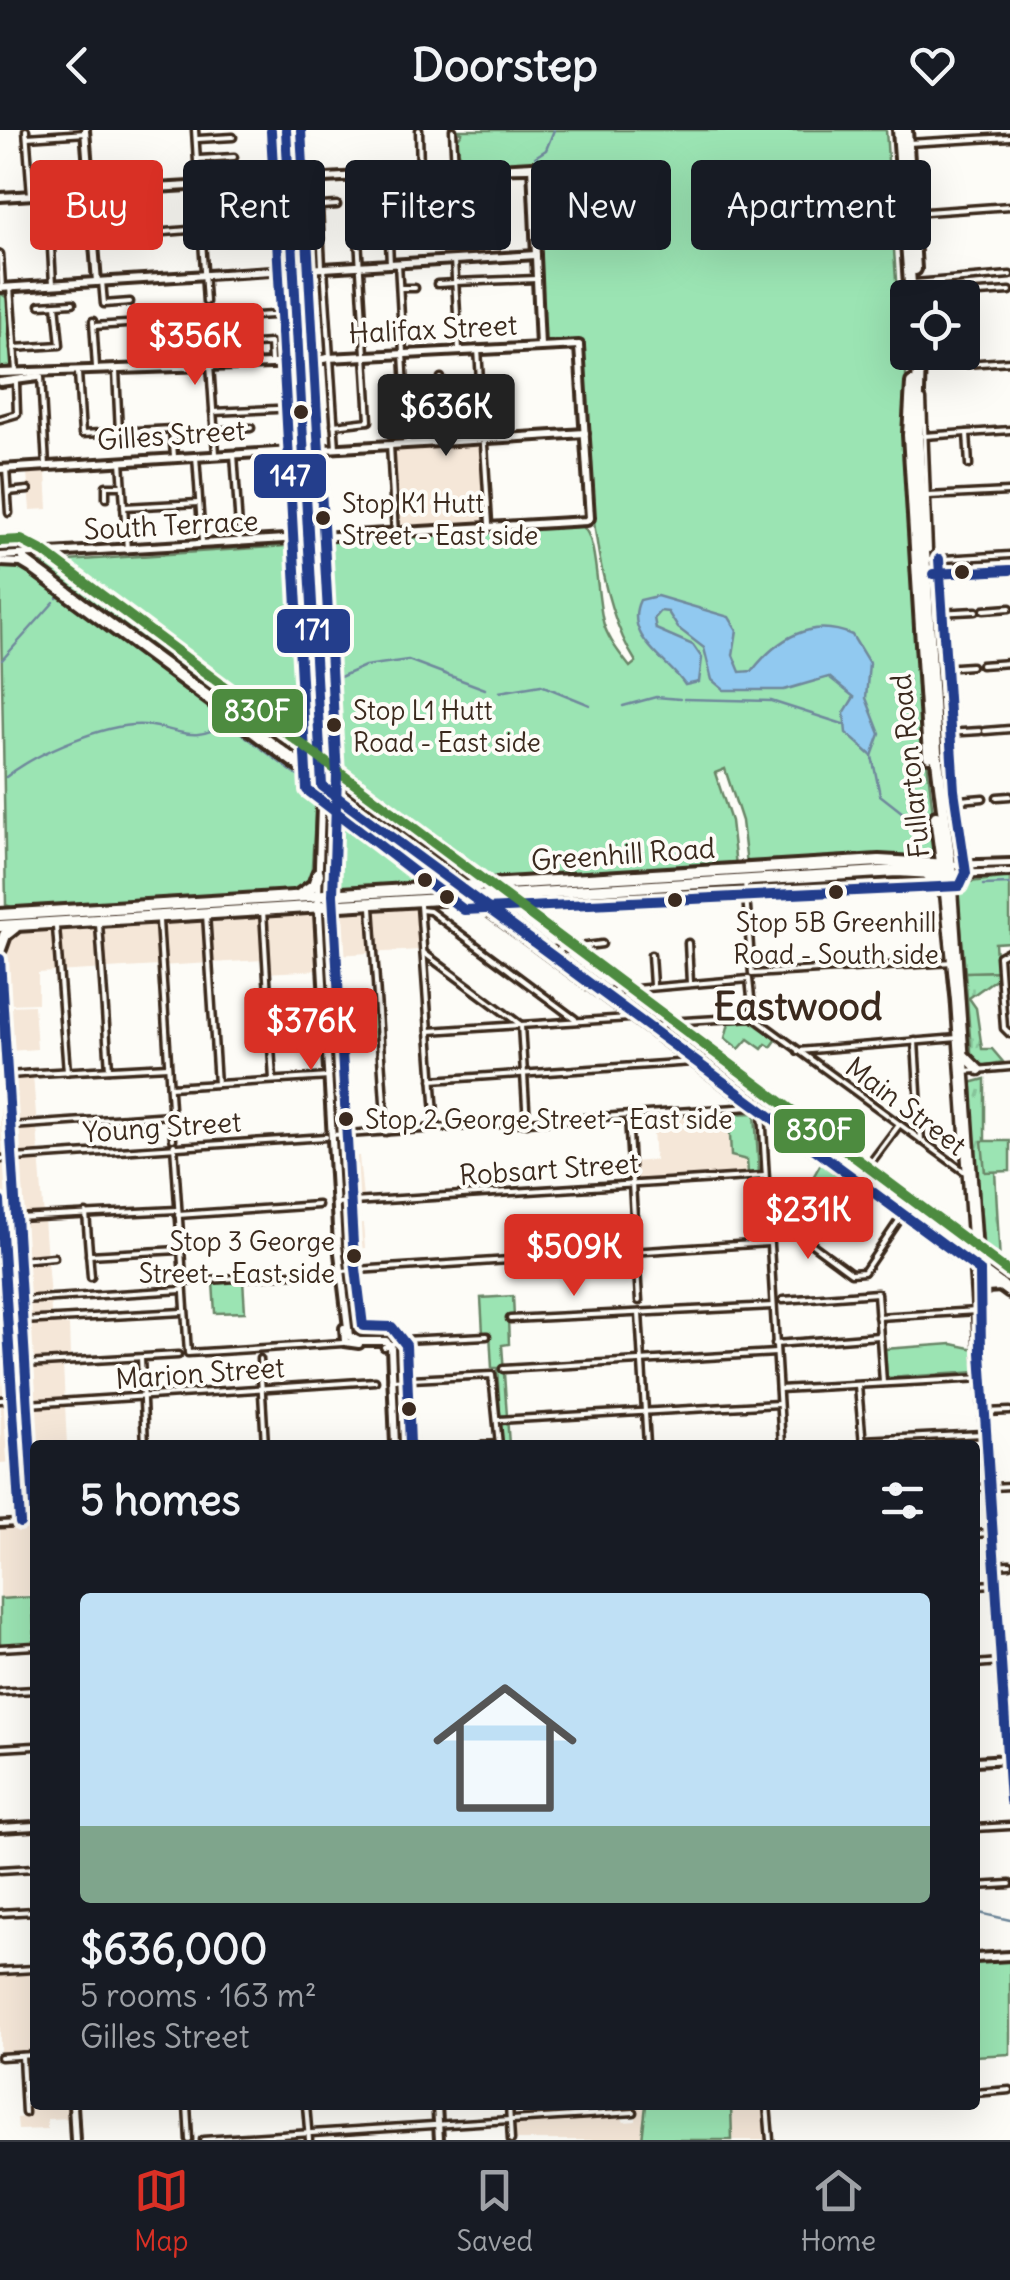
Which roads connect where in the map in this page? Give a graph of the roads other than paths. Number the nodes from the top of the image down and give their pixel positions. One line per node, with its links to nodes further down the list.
1 (26, 130): 8 (street)
2 (195, 130): 11 (street)
3 (418, 130): 17 (street)
4 (453, 130): 18 (street)
5 (902, 130): 12 (highway)
6 (282, 131): 16 (street)
7 (86, 132): 8 (street); 15 (street)
8 (26, 137): 21 (street)
9 (233, 137): 11 (street)
10 (1010, 137): 12 (street)
11 (196, 139): 14 (street)
12 (903, 144): 19 (highway)
13 (234, 157): 14 (street)
14 (197, 159)
15 (88, 160)
16 (284, 160)
17 (419, 160)
18 (455, 160)
19 (904, 160)
20 (511, 167): 38 (street)
21 (30, 183)
22 (30, 195): 23 (street)
23 (0, 197)
24 (337, 205): 25 (street)
25 (325, 206)
26 (1010, 206): 27 (street)
27 (931, 212)
28 (51, 250): 54 (street)
29 (93, 250): 52 (street)
30 (202, 250): 46 (street)
31 (288, 250): 45 (street)
32 (292, 250): 40 (street)
33 (322, 250): 43 (street)
34 (359, 250): 42 (street)
35 (392, 250): 41 (street)
36 (911, 250): 50 (highway)
37 (0, 254): 56 (street)
38 (536, 255): 39 (street); 49 (street)
39 (454, 260): 41 (street); 53 (street)
40 (294, 262): 44 (street); 48 (street)
41 (394, 263): 42 (street); 57 (street)
42 (360, 265): 43 (street); 74 (street)
43 (323, 267): 44 (street); 75 (street)
44 (307, 268): 48 (street)
45 (288, 270): 46 (street); 66 (street)
46 (204, 275): 52 (street); 62 (street)
47 (1010, 276): 51 (street)
48 (295, 278): 66 (street)
49 (538, 279): 53 (street); 69 (street)
50 (913, 280)
51 (980, 281)
52 (97, 282): 54 (street); 61 (street)
53 (455, 283): 55 (street); 72 (street)
54 (53, 284): 56 (street)
55 (437, 284)
56 (4, 287): 70 (street)
57 (399, 288): 58 (street); 73 (street)
58 (415, 288)
59 (980, 291): 60 (street)
60 (1010, 291)
61 (130, 302)
62 (206, 302)
63 (73, 303): 64 (street)
64 (56, 304): 65 (street); 70 (street)
65 (40, 305)
66 (294, 314): 67 (street); 76 (street)
67 (207, 319): 80 (street); 83 (street)
68 (255, 344): 78 (street)
69 (540, 346): 71 (street, Halifax Street); 99 (street, Halifax Street)
70 (14, 348): 87 (street)
71 (478, 349): 72 (street, Halifax Street); 102 (street)
72 (459, 350): 73 (street, Halifax Street)
73 (402, 354): 74 (street, Halifax Street); 104 (street)
74 (365, 356): 75 (street, Halifax Street); 94 (street)
75 (329, 358): 76 (street, Halifax Street); 94 (street)
76 (298, 360): 78 (street, Halifax Street); 91 (street)
77 (1010, 361): 79 (street)
78 (272, 362): 80 (street, Halifax Street)
79 (980, 363)
80 (210, 365): 81 (street, Halifax Street); 92 (street)
81 (116, 370): 83 (street, Halifax Street); 98 (street)
82 (916, 370): 112 (highway, Fullarton Road)
83 (96, 372): 85 (street, Halifax Street)
84 (0, 373): 87 (street, Halifax Street)
85 (78, 373): 86 (street, Halifax Street); 98 (street)
86 (45, 375): 87 (street, Halifax Street); 115 (street)
87 (16, 377): 89 (street, Halifax Street); 93 (street)
88 (441, 378): 103 (street)
89 (0, 382)
90 (922, 394): 101 (street, Fullarton Road)
91 (299, 408): 92 (street); 107 (street)
92 (213, 412): 97 (street)
93 (0, 419)
94 (334, 425): 106 (street)
95 (251, 428): 97 (street)
96 (1010, 430): 100 (street)
97 (214, 431): 109 (street)
98 (119, 432): 111 (street)
99 (585, 433): 102 (street, Gilles Street); 126 (street, South Terrace)
100 (967, 433): 101 (street); 114 (street)
101 (924, 436): 112 (street, Fullarton Road)
102 (484, 439): 103 (street, Gilles Street); 126 (street)
103 (445, 441): 104 (street, Gilles Street)
104 (408, 444): 105 (street, Gilles Street)
105 (390, 445): 106 (street, Gilles Street); 127 (street)
106 (336, 448): 107 (street, Gilles Street)
107 (302, 450): 108 (street, Gilles Street); 128 (street)
108 (234, 454): 109 (street, Gilles Street); 129 (street)
109 (216, 455): 110 (street, Gilles Street)
110 (196, 456): 111 (street, Gilles Street); 123 (street)
111 (174, 458): 113 (street, Gilles Street)
112 (918, 458): 121 (street, Fullarton Road); 135 (highway, Fullarton Road)
113 (121, 461): 115 (street, Gilles Street); 117 (street)
114 (969, 465)
115 (46, 466): 116 (street, Gilles Street)
116 (3, 468): 119 (street)
117 (122, 486): 122 (street); 124 (street)
118 (28, 490): 119 (street)
119 (8, 492): 125 (street)
120 (1008, 492): 121 (street)
121 (928, 496): 135 (street, Fullarton Road)
122 (106, 498)
123 (199, 503): 124 (street); 130 (street)
124 (124, 507): 131 (street)
125 (9, 513)
126 (489, 528): 127 (street, South Terrace)
127 (395, 534): 128 (street, South Terrace)
128 (307, 539): 129 (street, South Terrace); 151 (street)
129 (240, 543): 130 (street, South Terrace)
130 (202, 546): 131 (street, South Terrace)
131 (127, 550): 132 (street, South Terrace)
132 (52, 554): 134 (street, South Terrace); 137 (street, South Terrace)
133 (1010, 555): 135 (street)
134 (17, 556): 136 (street, South Terrace); 137 (street)
135 (923, 557): 143 (highway, Fullarton Road)
136 (0, 559): 137 (street, South Terrace)
137 (33, 567): 148 (street)
138 (932, 570): 142 (street, Fullarton Road)
139 (1010, 608): 140 (street)
140 (984, 610)
141 (976, 611): 142 (street)
142 (938, 613): 143 (street, Fullarton Road)
143 (930, 640): 147 (street, Fullarton Road); 156 (highway, Fullarton Road); 159 (highway, Fullarton Road)
144 (1010, 663): 145 (street)
145 (981, 665)
146 (972, 666): 147 (street)
147 (940, 668): 150 (street, Fullarton Road)
148 (214, 701): 151 (street); 152 (street)
149 (1010, 729): 150 (street)
150 (944, 734): 155 (street, Fullarton Road)
151 (322, 776): 152 (street); 166 (street)
152 (322, 786): 162 (street); 166 (street)
153 (1010, 796): 154 (street)
154 (997, 797)
155 (984, 798)
156 (940, 846): 157 (highway); 159 (highway, Fullarton Road)
157 (910, 862): 159 (highway, Greenhill Road); 166 (highway, Greenhill Road)
158 (1010, 863): 159 (street, Greenhill Road)
159 (947, 869): 161 (highway, Greenhill Road); 163 (street, Greenhill Road); 165 (main road, Fullarton Road)
160 (1010, 872): 163 (street, Greenhill Road)
161 (927, 873): 164 (highway, Greenhill Road); 165 (highway)
162 (318, 874): 168 (highway); 170 (street)
163 (969, 875): 165 (street)
164 (745, 881): 167 (highway, Greenhill Road); 197 (street)
165 (950, 890): 196 (main road, Fullarton Road)
166 (470, 892): 167 (highway, Greenhill Road); 169 (highway, Greenhill Road); 172 (highway, Greenhill Road); 175 (highway); 187 (highway)
167 (498, 895): 175 (highway)
168 (298, 896): 170 (highway, Greenhill Road); 171 (highway, Greenhill Road)
169 (371, 897): 170 (highway, Greenhill Road); 172 (highway, Greenhill Road); 236 (street)
170 (318, 901): 171 (highway, Greenhill Road); 221 (street)
171 (285, 903): 173 (highway, Greenhill Road); 174 (highway, Greenhill Road)
172 (420, 905): 193 (street); 203 (street)
173 (192, 908): 176 (highway, Greenhill Road); 178 (highway, Greenhill Road); 181 (highway, Greenhill Road)
174 (263, 910): 178 (highway, Greenhill Road); 222 (street)
175 (498, 910): 187 (highway)
176 (131, 912): 179 (highway, Greenhill Road); 181 (highway, Greenhill Road)
177 (31, 913): 179 (highway, Greenhill Road); 180 (highway, Greenhill Road); 185 (highway)
178 (206, 913): 224 (street)
179 (112, 914): 182 (highway, Greenhill Road)
180 (0, 915)
181 (158, 916): 213 (street)
182 (99, 920): 183 (highway, Greenhill Road); 215 (street)
183 (56, 922): 185 (highway, Greenhill Road); 218 (street)
184 (21, 924): 185 (highway, Greenhill Road); 186 (highway, Greenhill Road); 190 (highway)
185 (38, 924)
186 (0, 926)
187 (524, 932): 191 (highway)
188 (688, 943): 198 (street)
189 (602, 944): 191 (street)
190 (0, 949)
191 (548, 950): 200 (highway)
192 (1010, 950): 207 (street)
193 (424, 953): 204 (street); 206 (street)
194 (651, 955): 199 (street)
195 (0, 958): 220 (street)
196 (957, 962): 197 (street); 208 (main road, Fullarton Road); 211 (main road, Fullarton Road)
197 (752, 977): 198 (street); 202 (street)
198 (690, 983): 199 (street)
199 (653, 985): 200 (street)
200 (602, 992): 201 (highway)
201 (632, 1014): 203 (street); 205 (highway)
202 (753, 1017): 205 (street); 210 (street, Main Street)
203 (578, 1021): 204 (street)
204 (521, 1025): 206 (street); 219 (street)
205 (654, 1030): 212 (highway)
206 (429, 1031): 223 (street)
207 (1010, 1034)
208 (958, 1038): 209 (street); 217 (main road, Fullarton Road)
209 (915, 1041): 210 (street); 238 (street)
210 (798, 1050): 233 (street, Main Street)
211 (966, 1057): 216 (main road); 217 (main road, Fullarton Road)
212 (697, 1061): 219 (street); 227 (highway)
213 (168, 1066): 215 (street); 226 (street)
214 (1010, 1067): 216 (street)
215 (109, 1069): 218 (street)
216 (982, 1069): 217 (street); 225 (street)
217 (964, 1071): 225 (main road, Fullarton Road); 242 (main road, Fullarton Road)
218 (67, 1072): 220 (street)
219 (524, 1073): 223 (street); 232 (street)
220 (7, 1075): 234 (street)
221 (329, 1077): 222 (street); 237 (street)
222 (273, 1080): 224 (street)
223 (432, 1080): 235 (street)
224 (217, 1084): 226 (street)
225 (968, 1085): 242 (main road, Fullarton Road)
226 (170, 1087): 230 (street)
227 (740, 1095): 228 (highway); 229 (street)
228 (759, 1109): 229 (street, Young Street); 243 (street); 244 (highway)
229 (737, 1110): 231 (street, Young Street)
230 (171, 1115): 234 (street); 239 (street)
231 (628, 1116): 232 (street, Young Street); 245 (street)
232 (527, 1123): 235 (street, Young Street)
233 (899, 1125): 238 (street, Main Street); 244 (street)
234 (10, 1126): 240 (street)
235 (436, 1128): 236 (street, Young Street)
236 (386, 1132): 237 (street, Young Street)
237 (329, 1136): 239 (street, Young Street); 246 (street)
238 (920, 1141): 242 (street, Main Street)
239 (173, 1142): 240 (street, Young Street); 249 (street)
240 (12, 1158): 241 (street, Young Street); 252 (street)
241 (0, 1159)
242 (971, 1175): 254 (main road, Fullarton Road); 261 (main road, Fullarton Road)
243 (764, 1176): 245 (street, Robsart Street); 248 (street)
244 (857, 1182): 251 (highway)
245 (632, 1184): 246 (street, Robsart Street); 257 (street)
246 (336, 1203): 262 (street)
247 (318, 1205): 249 (street)
248 (766, 1210): 251 (street); 253 (street)
249 (177, 1212): 250 (street); 255 (street)
250 (86, 1214): 252 (street); 258 (street)
251 (902, 1216): 256 (highway)
252 (16, 1218): 260 (street)
253 (768, 1244): 257 (street); 273 (street)
254 (972, 1245): 256 (highway); 261 (main road, Fullarton Road)
255 (179, 1250): 258 (street); 266 (street)
256 (952, 1251): 261 (highway)
257 (635, 1252): 262 (street); 272 (street)
258 (89, 1255): 263 (street)
259 (54, 1257): 260 (street)
260 (19, 1260): 265 (street)
261 (976, 1268): 267 (highway); 269 (main road, Fullarton Road); 274 (main road, Fullarton Road)
262 (338, 1271): 266 (street); 282 (street)
263 (90, 1277)
264 (0, 1278): 265 (street)
265 (20, 1278): 270 (street)
266 (182, 1282): 268 (street)
267 (1006, 1288): 269 (highway)
268 (182, 1290): 270 (street); 275 (street)
269 (981, 1293): 288 (main road, Fullarton Road)
270 (21, 1300): 279 (street)
271 (784, 1300): 277 (street)
272 (638, 1301)
273 (773, 1306): 276 (street); 283 (street)
274 (977, 1311): 277 (street); 288 (main road, Fullarton Road)
275 (184, 1312): 279 (street); 282 (street)
276 (639, 1313): 278 (street); 292 (street)
277 (878, 1317): 281 (street)
278 (510, 1319)
279 (22, 1321): 285 (street)
280 (487, 1336): 284 (street)
281 (879, 1336): 283 (street); 298 (street)
282 (348, 1340): 284 (street)
283 (775, 1344): 287 (street)
284 (387, 1345): 296 (street)
285 (24, 1348): 286 (street); 293 (street)
286 (0, 1349)
287 (776, 1353): 292 (street); 301 (street)
288 (980, 1354): 295 (main road, Fullarton Road)
289 (178, 1356): 290 (street)
290 (141, 1358): 293 (street); 302 (street)
291 (260, 1359): 300 (street)
292 (642, 1361): 294 (street); 307 (street)
293 (25, 1364): 304 (street)
294 (503, 1370)
295 (982, 1378): 298 (street); 308 (main road, Fullarton Road)
296 (392, 1380): 309 (street); 314 (street)
297 (375, 1381): 300 (street, Marion Street)
298 (883, 1383): 299 (street)
299 (858, 1386): 301 (street); 318 (street)
300 (261, 1389): 302 (street, Marion Street); 313 (street)
301 (779, 1389): 305 (street)
302 (142, 1397): 304 (street, Marion Street); 312 (street)
303 (0, 1400): 304 (street, Marion Street)
304 (27, 1401): 311 (street)
305 (779, 1404): 307 (street); 317 (street)
306 (1010, 1411): 308 (street)
307 (645, 1412): 309 (street); 316 (street)
308 (984, 1412): 310 (main road, Fullarton Road)
309 (498, 1420): 315 (street)
310 (986, 1434): 319 (street); 322 (main road, Fullarton Road)
311 (31, 1440)
312 (144, 1440)
313 (265, 1440)
314 (395, 1440)
315 (499, 1440)
316 (647, 1440)
317 (782, 1440)
318 (863, 1440)
319 (894, 1440)
320 (1010, 1486): 322 (street)
321 (980, 1488): 322 (street)
322 (990, 1488): 325 (main road, Fullarton Road)
323 (30, 1522): 324 (street)
324 (0, 1524)
325 (992, 1533): 326 (street); 328 (main road, Fullarton Road)
326 (980, 1534)
327 (1010, 1564): 328 (street)
328 (994, 1565): 330 (main road, Fullarton Road)
329 (980, 1584): 330 (street)
330 (996, 1584): 333 (main road, Fullarton Road)
331 (30, 1646): 332 (street)
332 (0, 1648)
333 (1001, 1662): 334 (street); 335 (main road, Fullarton Road)
334 (980, 1664)
335 (1006, 1683): 340 (main road, Fullarton Road)
336 (30, 1690): 337 (street)
337 (0, 1692)
338 (30, 1746): 339 (street)
339 (0, 1748)
340 (1009, 1759): 341 (street); 342 (main road, Fullarton Road)
341 (980, 1761)
342 (1010, 1801)
343 (30, 1826): 345 (street)
344 (1010, 1826): 346 (street)
345 (0, 1828)
346 (980, 1828)
347 (30, 1868): 348 (street)
348 (0, 1870)
349 (1010, 1884): 350 (street)
350 (980, 1886)
351 (30, 1910): 352 (street)
352 (0, 1913)
353 (1010, 1956): 354 (street)
354 (980, 1958)
355 (30, 1968): 356 (street)
356 (0, 1970)
357 (30, 2055): 358 (street)
358 (22, 2056): 359 (street); 369 (street)
359 (0, 2057)
360 (1010, 2090): 361 (street)
361 (980, 2092)
362 (72, 2110): 373 (street)
363 (186, 2110): 374 (street)
364 (306, 2110): 372 (street)
365 (437, 2110): 371 (street)
366 (508, 2110): 370 (street)
367 (768, 2110): 379 (street)
368 (634, 2112): 370 (street)
369 (25, 2113)
370 (509, 2120): 371 (street); 378 (street)
371 (438, 2124): 372 (street); 377 (street)
372 (308, 2133): 375 (street); 376 (street)
373 (75, 2140)
374 (189, 2140)
375 (203, 2140)
376 (309, 2140)
377 (439, 2140)
378 (510, 2140)
379 (770, 2140)

